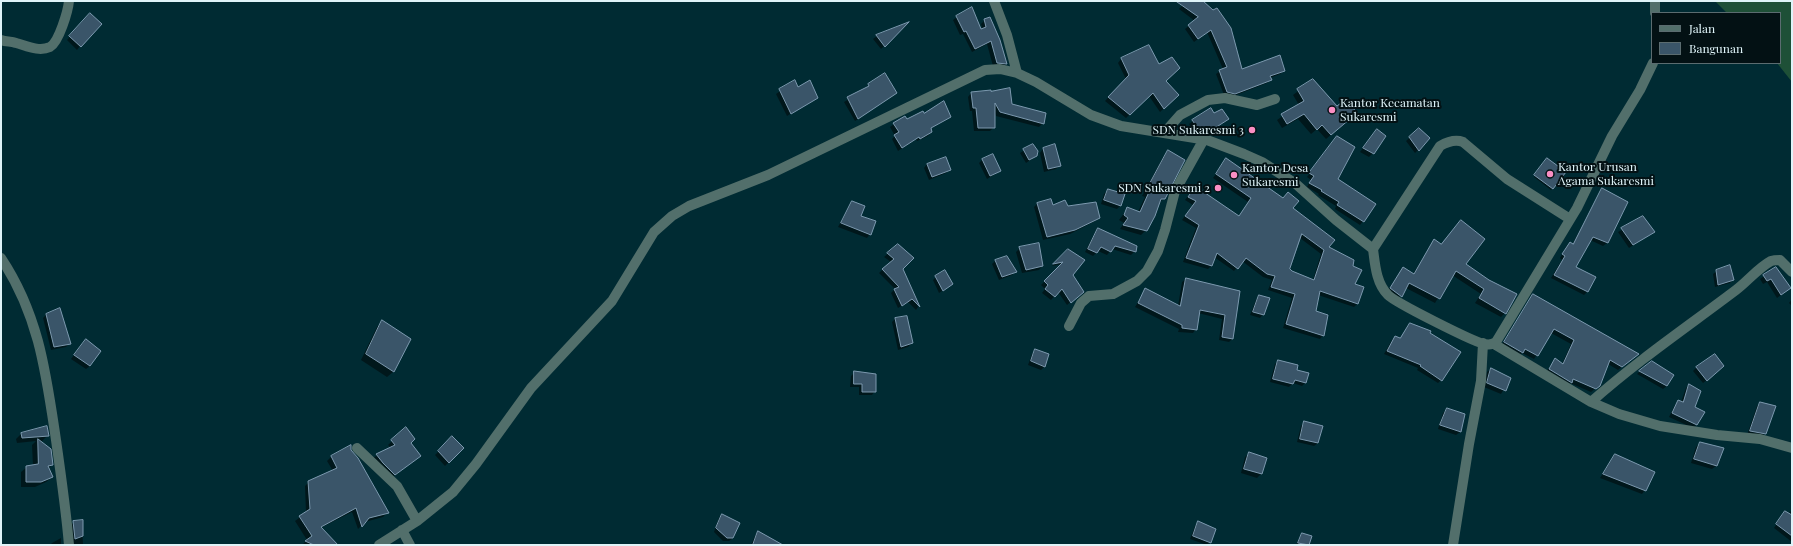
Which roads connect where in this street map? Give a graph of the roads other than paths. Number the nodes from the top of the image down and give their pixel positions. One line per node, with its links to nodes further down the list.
1 (69, 1): 5 (street)
2 (994, 1): 7 (street)
3 (1655, 1): 4 (street)
4 (1655, 12)
5 (1, 40)
6 (1653, 64): 11 (street)
7 (1016, 73): 9 (street); 21 (street)
8 (1275, 99): 9 (street)
9 (1164, 134): 10 (street)
10 (1204, 139): 12 (street); 15 (street)
11 (1570, 219): 12 (street); 17 (street)
12 (1373, 249): 16 (street)
13 (1, 258): 23 (street)
14 (1792, 272): 18 (street)
15 (1069, 326)
16 (1483, 343): 17 (street); 26 (street)
17 (1494, 344): 18 (street)
18 (1592, 402): 20 (street)
19 (357, 448): 21 (street)
20 (1792, 448)
21 (417, 520): 22 (street)
22 (402, 530): 24 (street); 25 (street)
23 (69, 545)
24 (378, 545)
25 (410, 545)
26 (1453, 545)

